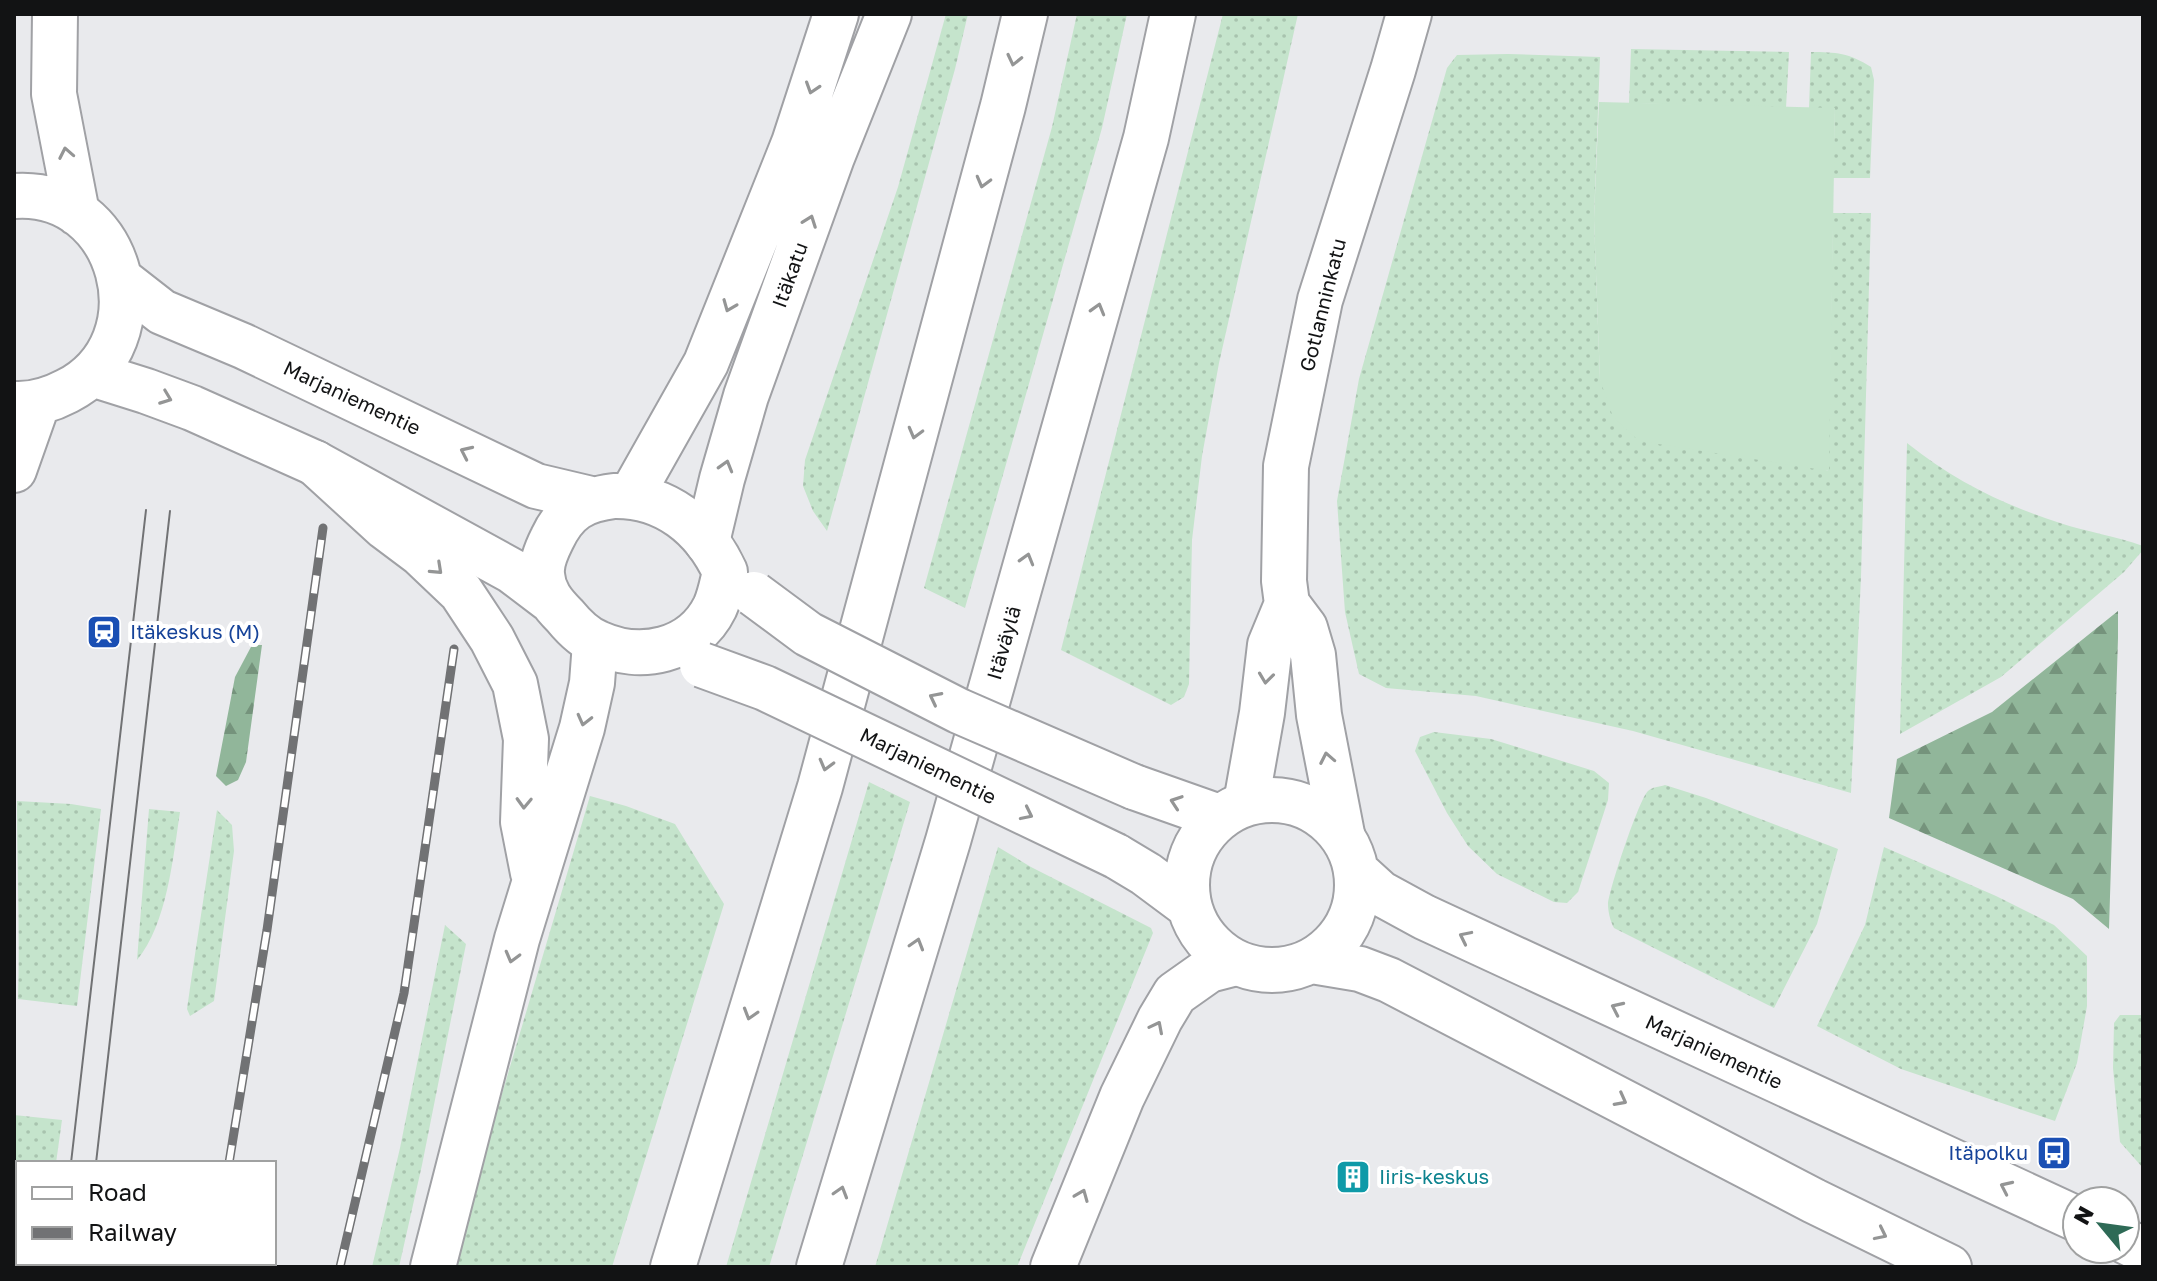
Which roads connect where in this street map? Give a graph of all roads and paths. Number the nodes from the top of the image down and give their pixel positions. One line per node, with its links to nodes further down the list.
1 (55, 14): 8 (main road, one-way to 1)
2 (836, 14): 14 (main road, one-way to 14)
3 (889, 14): 15 (main road, Itäkatu, one-way to 3)
4 (1025, 14): 28 (main road, one-way to 28)
5 (1173, 14): 29 (main road, Itäväylä, one-way to 5)
6 (1409, 14): 17 (main road, Gotlanninkatu)
7 (14, 196): 8 (main road)
8 (77, 213): 9 (main road)
9 (121, 280): 10 (main road); 14 (main road, Marjaniementie, one-way to 9)
10 (92, 374): 11 (main road); 12 (main road, one-way to 12)
11 (26, 403): 13 (main road)
12 (315, 463): 16 (main road); 22 (main road, one-way to 22)
13 (14, 470)
14 (611, 497): 15 (main road); 16 (main road)
15 (729, 569): 19 (main road); 20 (main road, one-way to 15, bridge)
16 (549, 599): 18 (main road)
17 (1287, 604): 20 (main road, Gotlanninkatu, one-way to 20); 21 (main road, Gotlanninkatu, one-way to 17)
18 (595, 643): 19 (main road); 22 (main road, one-way to 22)
19 (654, 652): 23 (main road, Marjaniementie, one-way to 23, bridge)
20 (1233, 810): 21 (main road); 23 (main road)
21 (1350, 854): 24 (main road); 26 (main road, Marjaniementie, one-way to 21)
22 (536, 883): 27 (main road, one-way to 27)
23 (1189, 906): 25 (main road)
24 (1312, 961): 25 (main road); 31 (main road, one-way to 31)
25 (1236, 963): 30 (main road, one-way to 25)
26 (2061, 1212)
27 (433, 1267)
28 (673, 1267)
29 (819, 1267)
30 (1053, 1267)
31 (1949, 1267)

